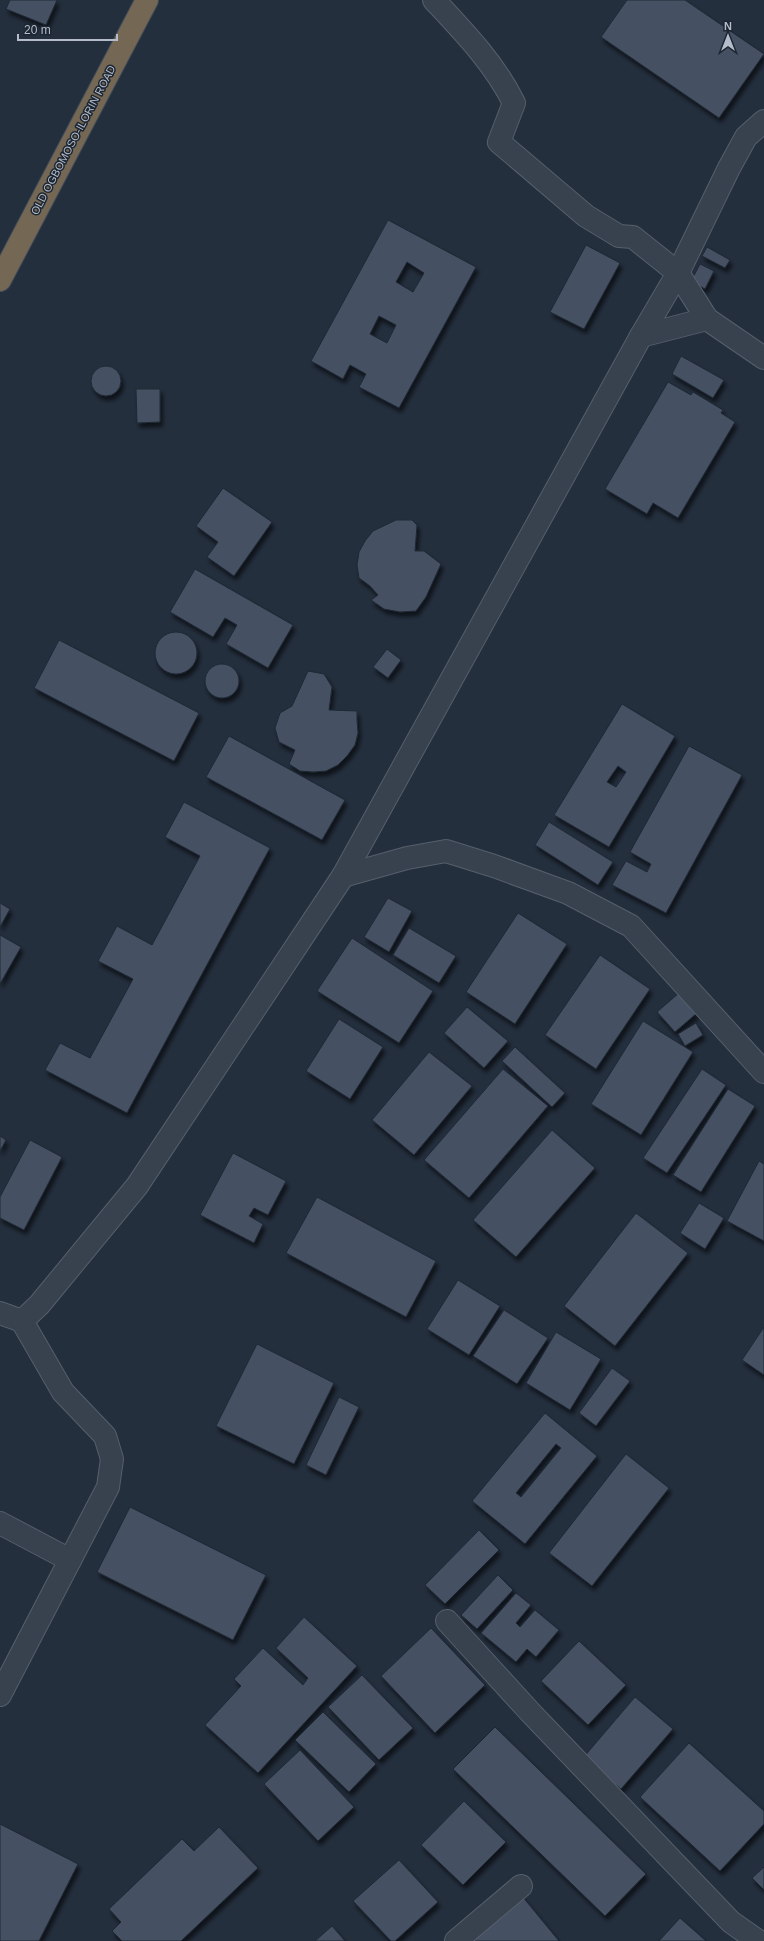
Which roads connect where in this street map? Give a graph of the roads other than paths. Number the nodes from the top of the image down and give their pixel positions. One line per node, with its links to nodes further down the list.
1 (434, 0): 5 (street)
2 (144, 1): 4 (highway, OLD OGBOMOSO-ILORIN ROAD)
3 (764, 121): 5 (street)
4 (2, 270)
5 (678, 273): 6 (street); 7 (street)
6 (707, 319): 7 (street); 8 (street)
7 (641, 336): 9 (street)
8 (764, 358)
9 (343, 876): 10 (street); 12 (street)
10 (764, 1072)
11 (0, 1313): 12 (street)
12 (22, 1321): 14 (street)
13 (0, 1523): 14 (street)
14 (70, 1560): 16 (street)
15 (447, 1621): 19 (street)
16 (0, 1695)
17 (521, 1886): 18 (street)
18 (456, 1941)
19 (758, 1941)

